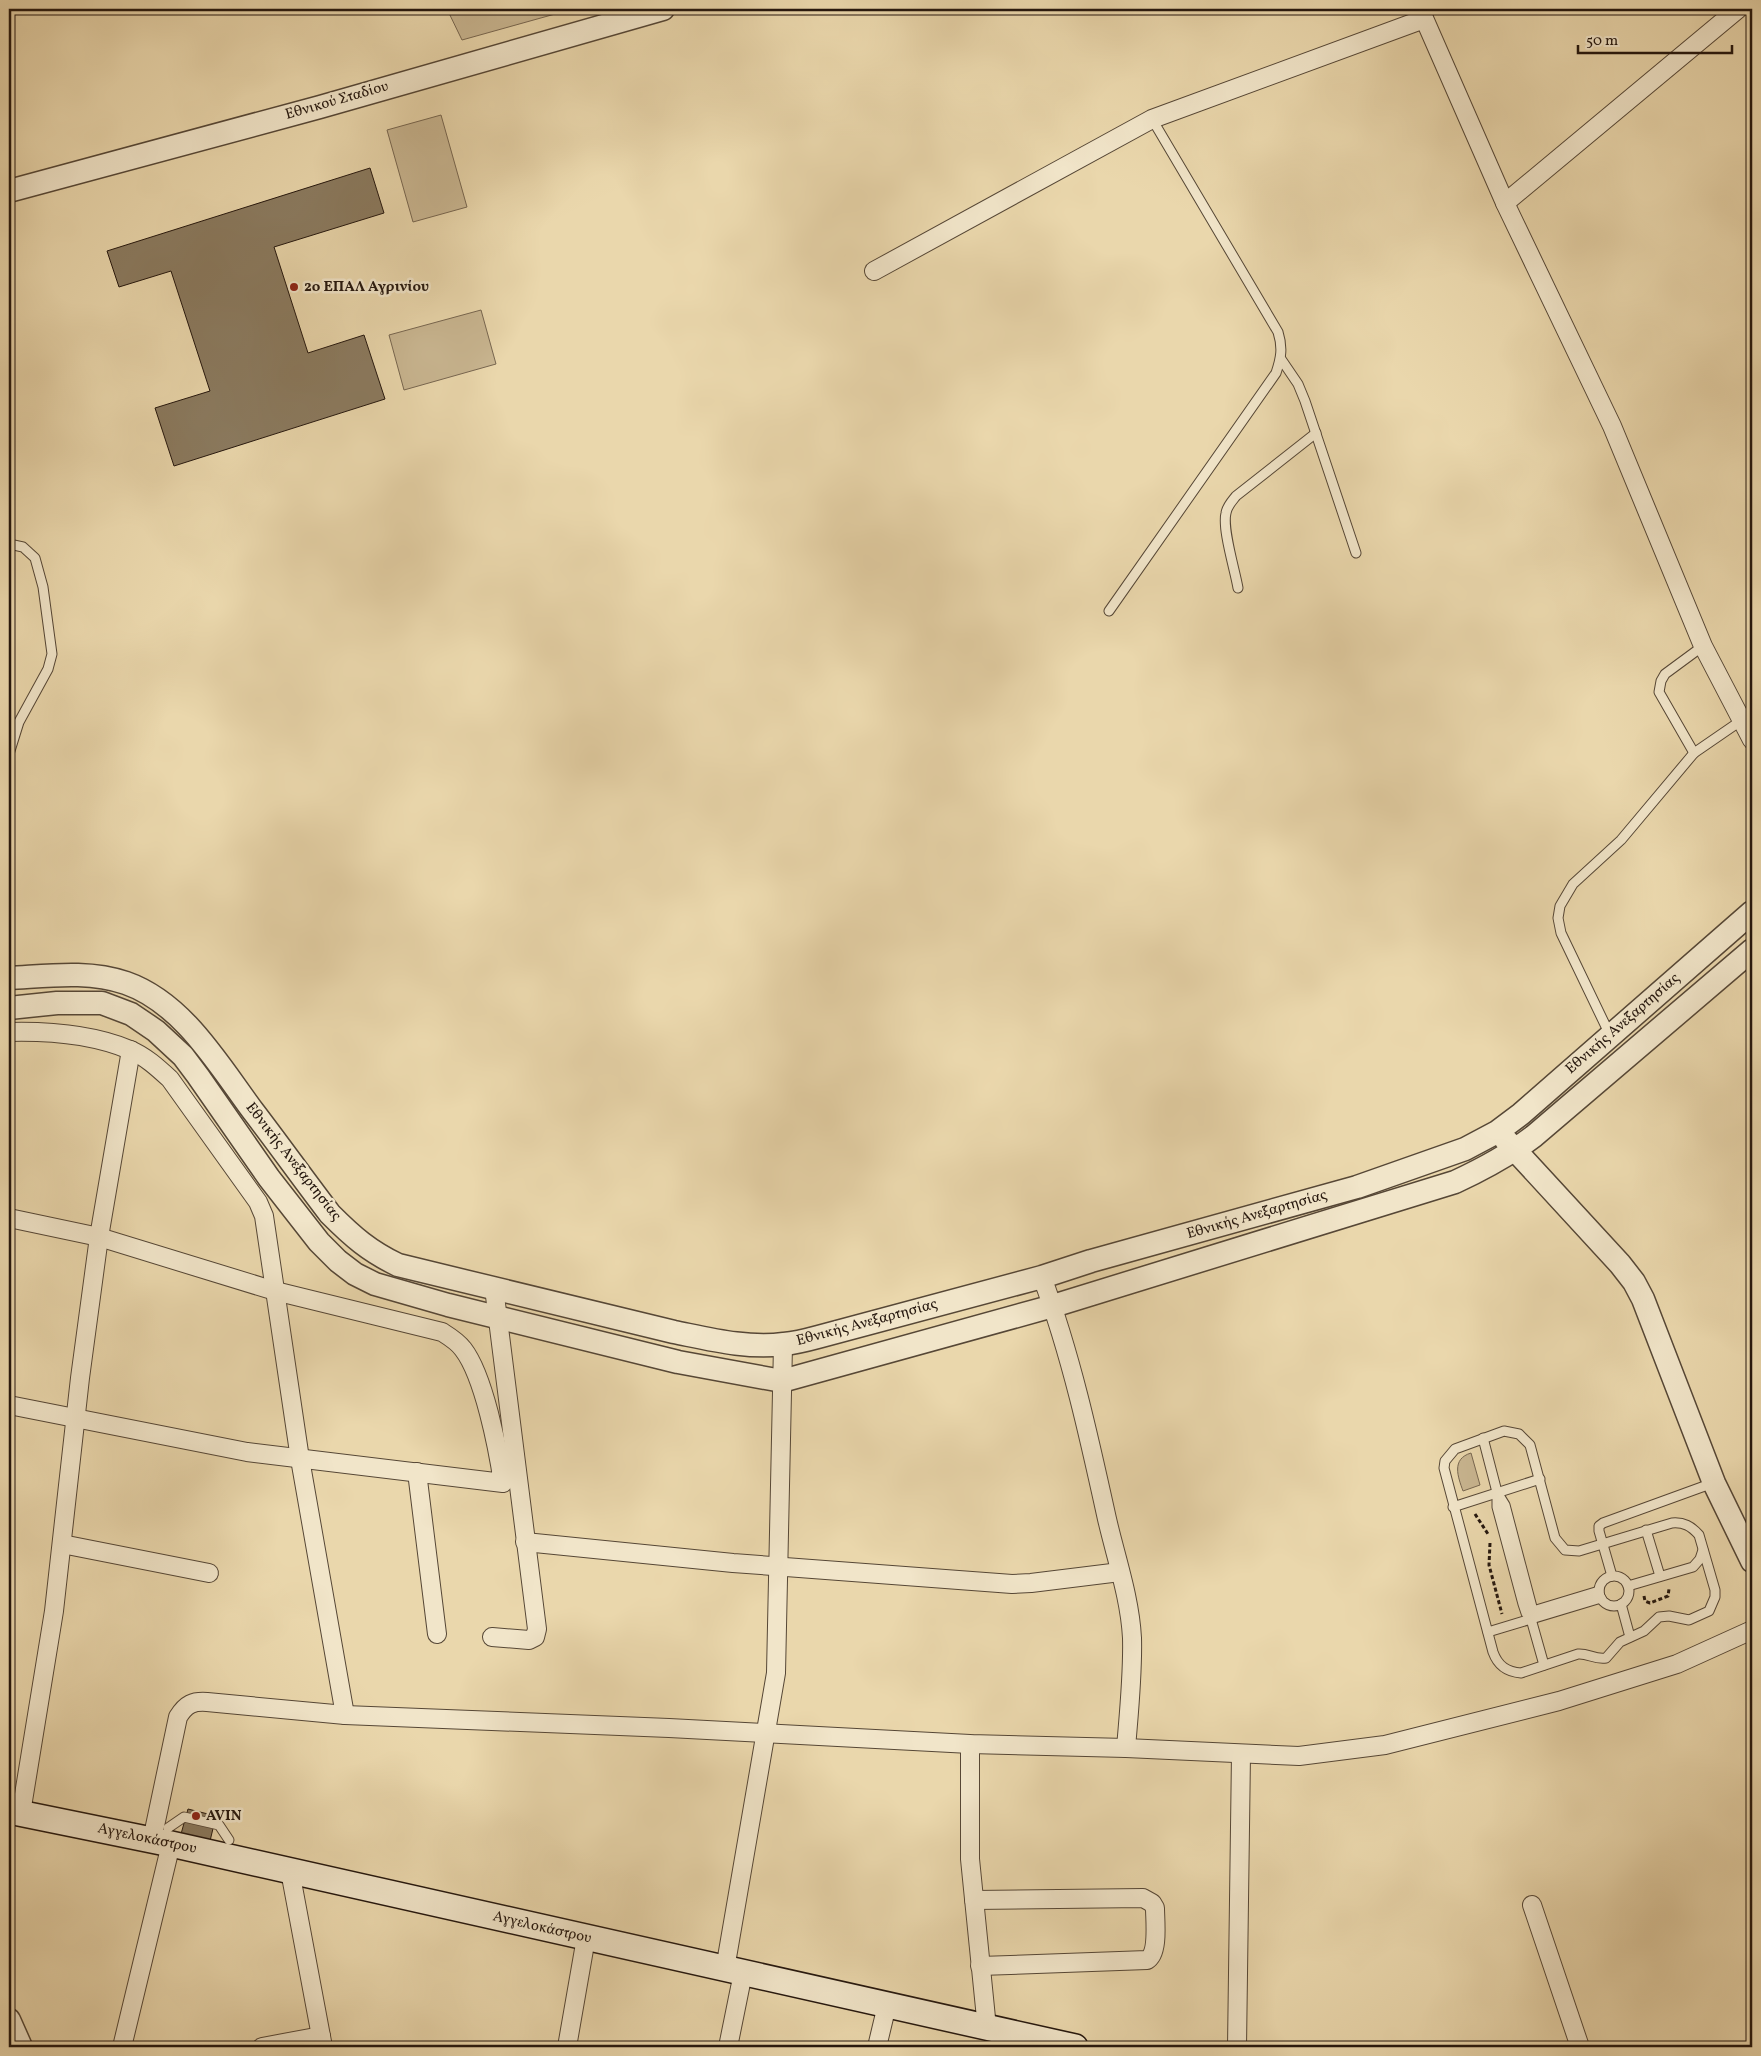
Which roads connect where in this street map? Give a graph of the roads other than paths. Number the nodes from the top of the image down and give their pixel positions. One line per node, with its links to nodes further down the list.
1 (664, 9): 5 (street, Εθνικού Σταδίου)
2 (1738, 9): 6 (street)
3 (1422, 14): 4 (street); 6 (street)
4 (1152, 119): 7 (street); 8 (lane)
5 (9, 191)
6 (1505, 203): 14 (street)
7 (874, 271)
8 (1281, 359): 9 (lane); 13 (lane)
9 (1316, 433): 11 (lane); 12 (lane)
10 (9, 544): 18 (lane)
11 (1356, 553)
12 (1238, 588)
13 (1109, 611)
14 (1703, 646): 15 (street); 17 (lane)
15 (1742, 720): 16 (street); 17 (lane)
16 (1752, 740)
17 (1694, 753): 24 (lane)
18 (9, 754)
19 (1752, 912): 24 (street, Εθνικής Ανεξαρτησίας)
20 (1752, 950): 27 (street, Εθνικής Ανεξαρτησίας)
21 (9, 978): 31 (street, Εθνικής Ανεξαρτησίας)
22 (9, 1008): 34 (street, Εθνικής Ανεξαρτησίας)
23 (9, 1032): 25 (street)
24 (1610, 1035): 26 (street, Εθνικής Ανεξαρτησίας)
25 (131, 1050): 29 (street); 32 (street)
26 (1497, 1132): 27 (street); 30 (street, Εθνικής Ανεξαρτησίας)
27 (1516, 1150): 33 (street, Εθνικής Ανεξαρτησίας); 43 (street)
28 (9, 1218): 29 (street)
29 (99, 1237): 32 (street); 38 (street)
30 (1042, 1277): 33 (street); 35 (street, Εθνικής Ανεξαρτησίας)
31 (494, 1288): 34 (street); 35 (street, Εθνικής Ανεξαρτησίας)
32 (275, 1291): 40 (street); 41 (street)
33 (1053, 1306): 36 (street, Εθνικής Ανεξαρτησίας); 54 (street)
34 (498, 1317): 36 (street, Εθνικής Ανεξαρτησίας); 47 (street)
35 (783, 1345): 36 (street)
36 (782, 1381): 52 (street)
37 (9, 1405): 38 (street)
38 (76, 1419): 40 (street); 48 (street)
39 (1482, 1438): 42 (lane); 44 (lane); 45 (lane)
40 (300, 1459): 41 (street); 69 (street)
41 (417, 1472): 65 (street)
42 (1540, 1478): 44 (lane); 49 (lane)
43 (1714, 1483): 49 (lane); 51 (street)
44 (1497, 1492): 45 (lane); 62 (lane)
45 (1453, 1507): 64 (lane)
46 (1646, 1530): 49 (lane); 50 (lane); 57 (lane)
47 (525, 1542): 52 (street); 66 (street)
48 (62, 1544): 55 (street); 74 (street)
49 (1603, 1544): 56 (lane)
50 (1703, 1549): 53 (lane); 58 (lane)
51 (1752, 1562)
52 (778, 1566): 54 (street); 70 (street)
53 (1693, 1567): 57 (lane); 58 (lane)
54 (1120, 1572): 72 (street)
55 (208, 1573)
56 (1612, 1576): 59 (lane); 60 (lane)
57 (1660, 1576): 59 (lane)
58 (1711, 1577): 67 (lane)
59 (1628, 1586): 61 (lane)
60 (1600, 1595): 61 (lane); 62 (lane)
61 (1621, 1604): 67 (lane)
62 (1532, 1615): 64 (lane); 68 (lane)
63 (1752, 1630): 73 (street)
64 (1488, 1632): 68 (lane)
65 (437, 1634)
66 (492, 1637)
67 (1630, 1637): 68 (lane)
68 (1544, 1665)
69 (345, 1715): 70 (street); 75 (street)
70 (766, 1733): 71 (street); 82 (street)
71 (970, 1744): 72 (street); 78 (street)
72 (1126, 1748): 73 (street)
73 (1241, 1754): 95 (street)
74 (15, 1812): 75 (main road, Αγγελοκάστρου)
75 (164, 1838): 76 (lane); 77 (main road, Αγγελοκάστρου); 89 (street)
76 (229, 1840)
77 (290, 1871): 80 (main road, Αγγελοκάστρου); 87 (street)
78 (974, 1900): 81 (street); 81 (street)
79 (1532, 1905): 96 (street)
80 (586, 1938): 82 (main road, Αγγελοκάστρου); 91 (street)
81 (980, 1966): 85 (street)
82 (734, 1971): 83 (main road, Αγγελοκάστρου); 92 (street)
83 (887, 2005): 85 (main road, Αγγελοκάστρου); 93 (street)
84 (9, 2020): 88 (street)
85 (987, 2028): 86 (main road, Αγγελοκάστρου)
86 (1022, 2041): 94 (main road, Αγγελοκάστρου)
87 (322, 2042): 90 (street)
88 (20, 2047)
89 (122, 2047)
90 (262, 2047)
91 (567, 2047)
92 (728, 2047)
93 (877, 2047)
94 (1075, 2047)
95 (1237, 2047)
96 (1580, 2047)

